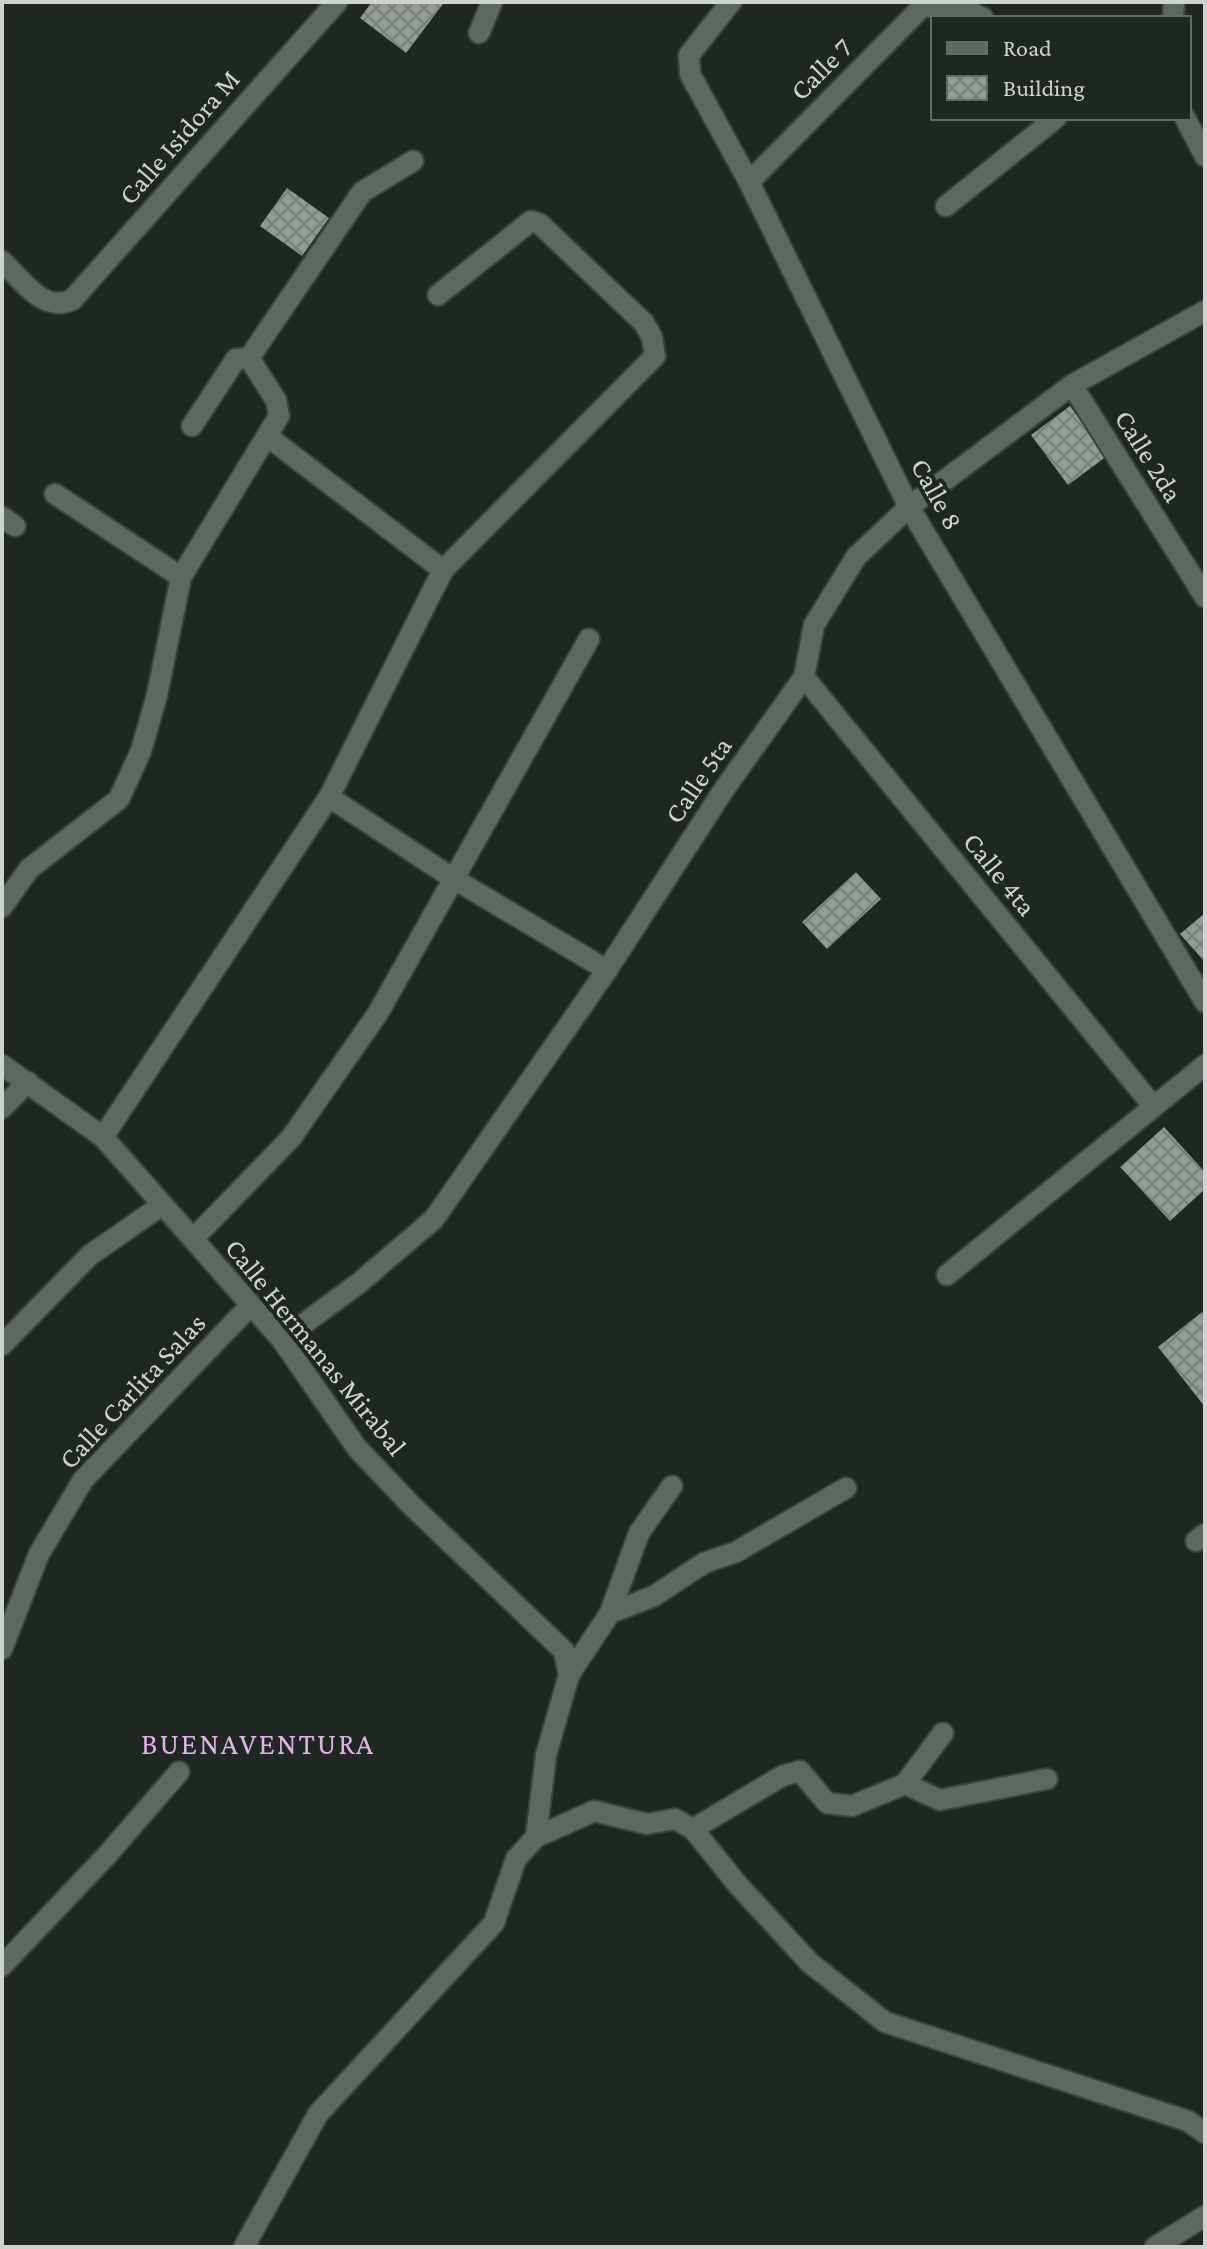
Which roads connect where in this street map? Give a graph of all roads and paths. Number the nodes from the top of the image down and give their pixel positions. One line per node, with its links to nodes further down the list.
1 (337, 2): 12 (street, Calle Isidora M)
2 (492, 2): 5 (street)
3 (731, 2): 10 (street, Calle 8)
4 (979, 16): 10 (street, Calle 7)
5 (479, 33)
6 (1054, 120): 11 (street)
7 (1186, 120): 8 (street)
8 (1205, 156)
9 (413, 161): 15 (street)
10 (749, 182): 20 (street, Calle 8)
11 (946, 206)
12 (2, 261)
13 (438, 295): 21 (street)
14 (1205, 311): 16 (street, Calle 5ta)
15 (249, 358): 17 (street); 18 (street)
16 (1072, 385): 20 (street, Calle 5ta); 23 (street, Calle 2da)
17 (192, 426)
18 (267, 436): 21 (street); 22 (street)
19 (55, 494): 22 (street)
20 (909, 507): 25 (street, Calle 5ta); 30 (street, Calle 8)
21 (443, 570): 26 (street)
22 (181, 577): 28 (street)
23 (1205, 597)
24 (589, 639): 27 (street)
25 (804, 677): 29 (street, Calle 5ta); 34 (street, Calle 4ta)
26 (329, 797): 27 (street); 36 (street)
27 (454, 879): 29 (street); 38 (street)
28 (2, 907)
29 (607, 970): 41 (street, Calle 5ta)
30 (1205, 1002)
31 (2, 1065): 33 (street, Calle Hermanas Mirabal)
32 (1205, 1065): 34 (street)
33 (28, 1082): 35 (street); 36 (street, Calle Hermanas Mirabal)
34 (1153, 1106): 39 (street)
35 (2, 1108)
36 (103, 1137): 37 (street, Calle Hermanas Mirabal)
37 (162, 1205): 38 (street, Calle Hermanas Mirabal); 42 (street)
38 (193, 1239): 40 (street, Calle Hermanas Mirabal)
39 (947, 1275)
40 (250, 1306): 41 (street, Calle Hermanas Mirabal); 46 (street, Calle Carlita Salas)
41 (282, 1340): 47 (street, Calle Hermanas Mirabal)
42 (2, 1345)
43 (672, 1486): 45 (street)
44 (846, 1488): 45 (street)
45 (610, 1613): 47 (street)
46 (2, 1649)
47 (569, 1675): 53 (street)
48 (943, 1733): 51 (street)
49 (179, 1772): 54 (street)
50 (1047, 1779): 51 (street)
51 (905, 1784): 52 (street)
52 (693, 1829): 53 (street); 55 (street)
53 (536, 1837): 57 (street)
54 (2, 1966)
55 (1205, 2133)
56 (1205, 2216): 58 (street)
57 (244, 2247)
58 (1155, 2247)

